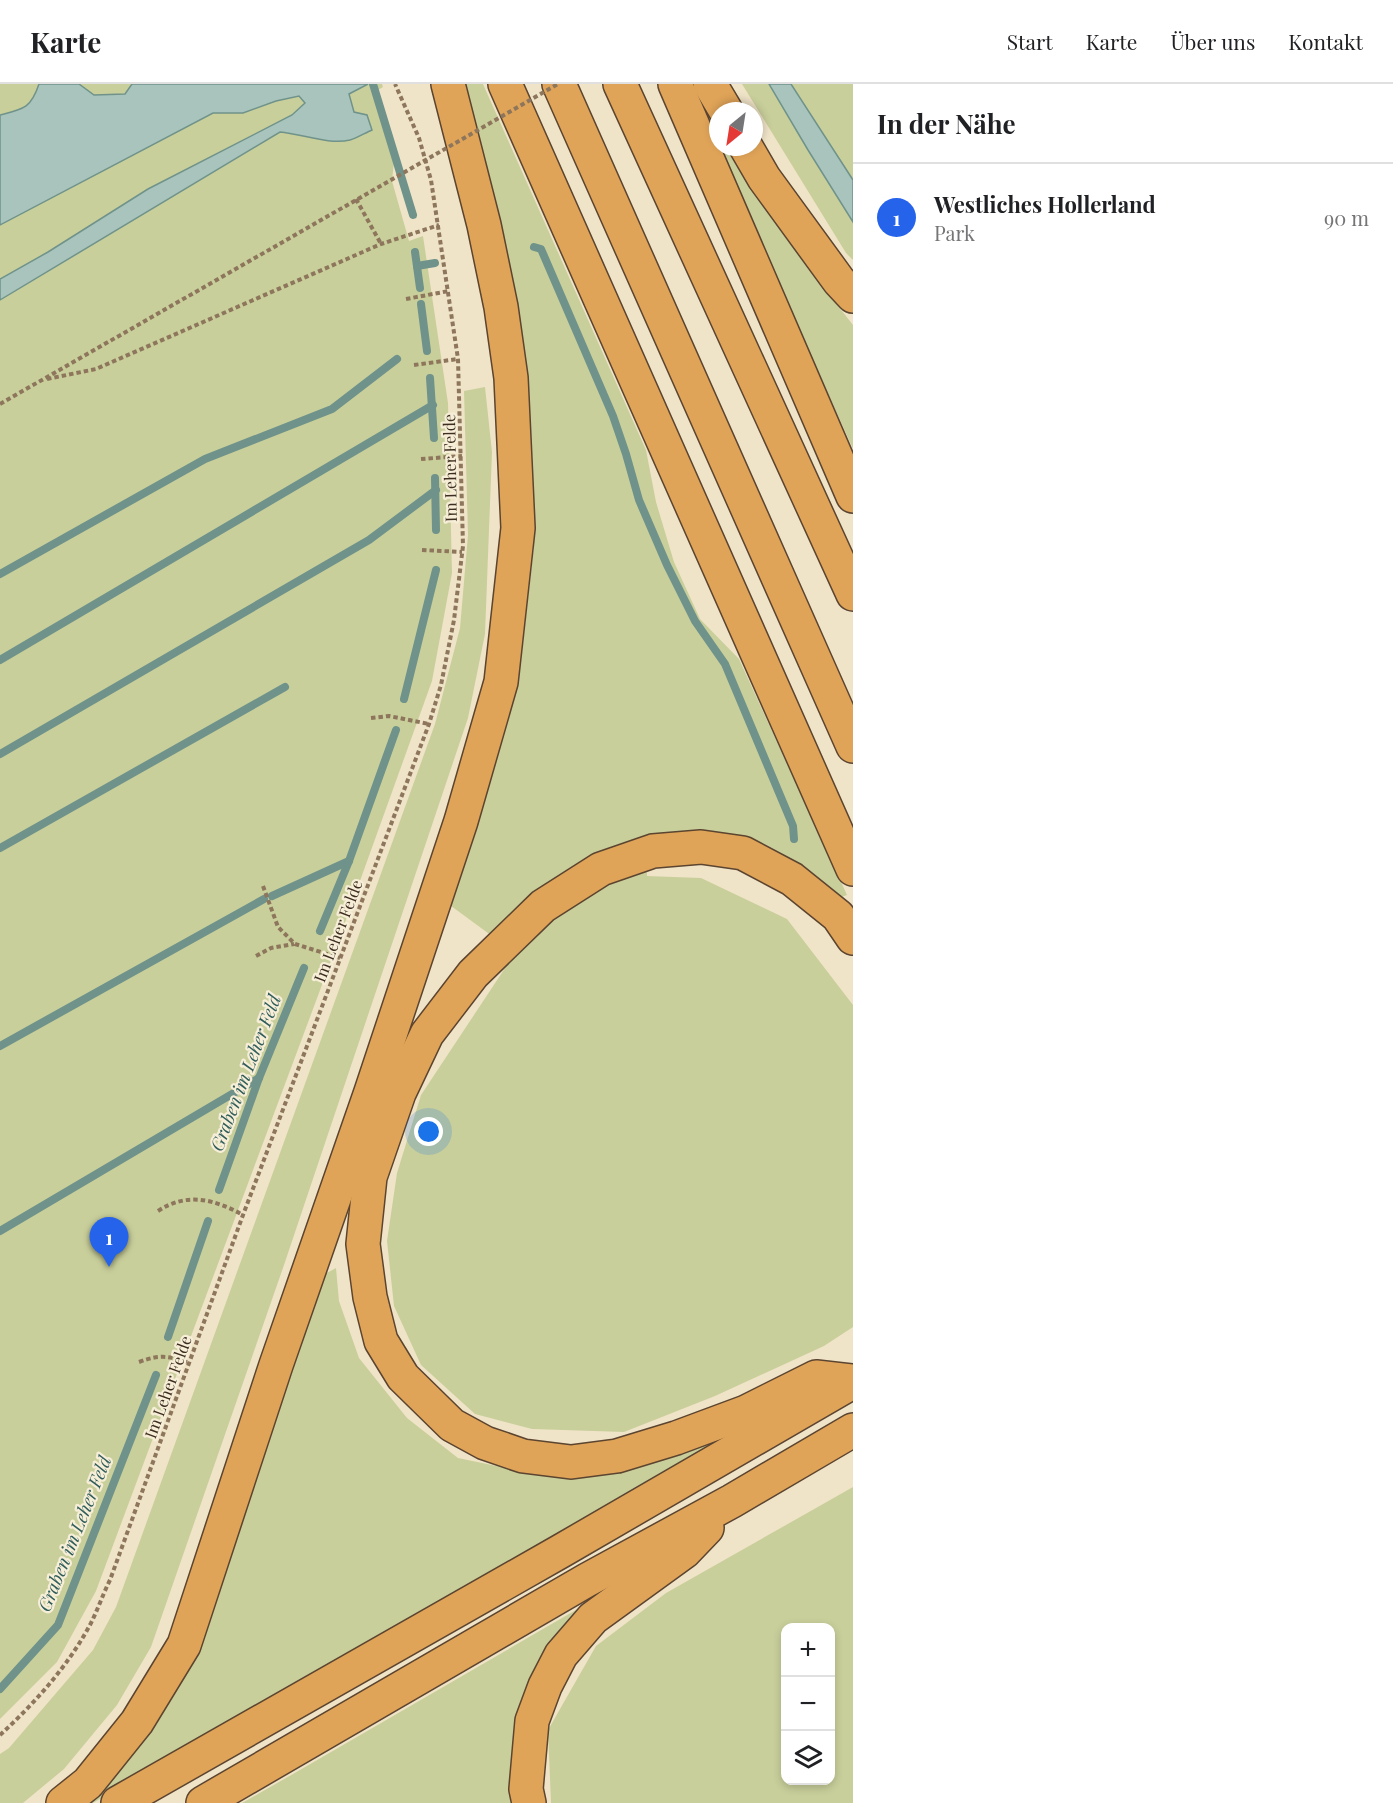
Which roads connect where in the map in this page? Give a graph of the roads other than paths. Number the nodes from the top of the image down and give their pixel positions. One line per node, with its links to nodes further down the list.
1 (448, 84): 18 (highway)
2 (505, 84): 13 (highway)
3 (559, 84): 12 (highway)
4 (620, 84): 11 (highway)
5 (675, 84): 10 (highway)
6 (710, 84): 7 (highway)
7 (721, 102)
8 (751, 156): 9 (highway)
9 (853, 296)
10 (853, 496)
11 (853, 594)
12 (853, 746)
13 (853, 869)
14 (853, 938): 15 (highway)
15 (853, 1381): 19 (highway)
16 (853, 1430): 17 (highway)
17 (732, 1501): 20 (highway); 21 (highway)
18 (63, 1803)
19 (118, 1803)
20 (203, 1803)
21 (529, 1803)

